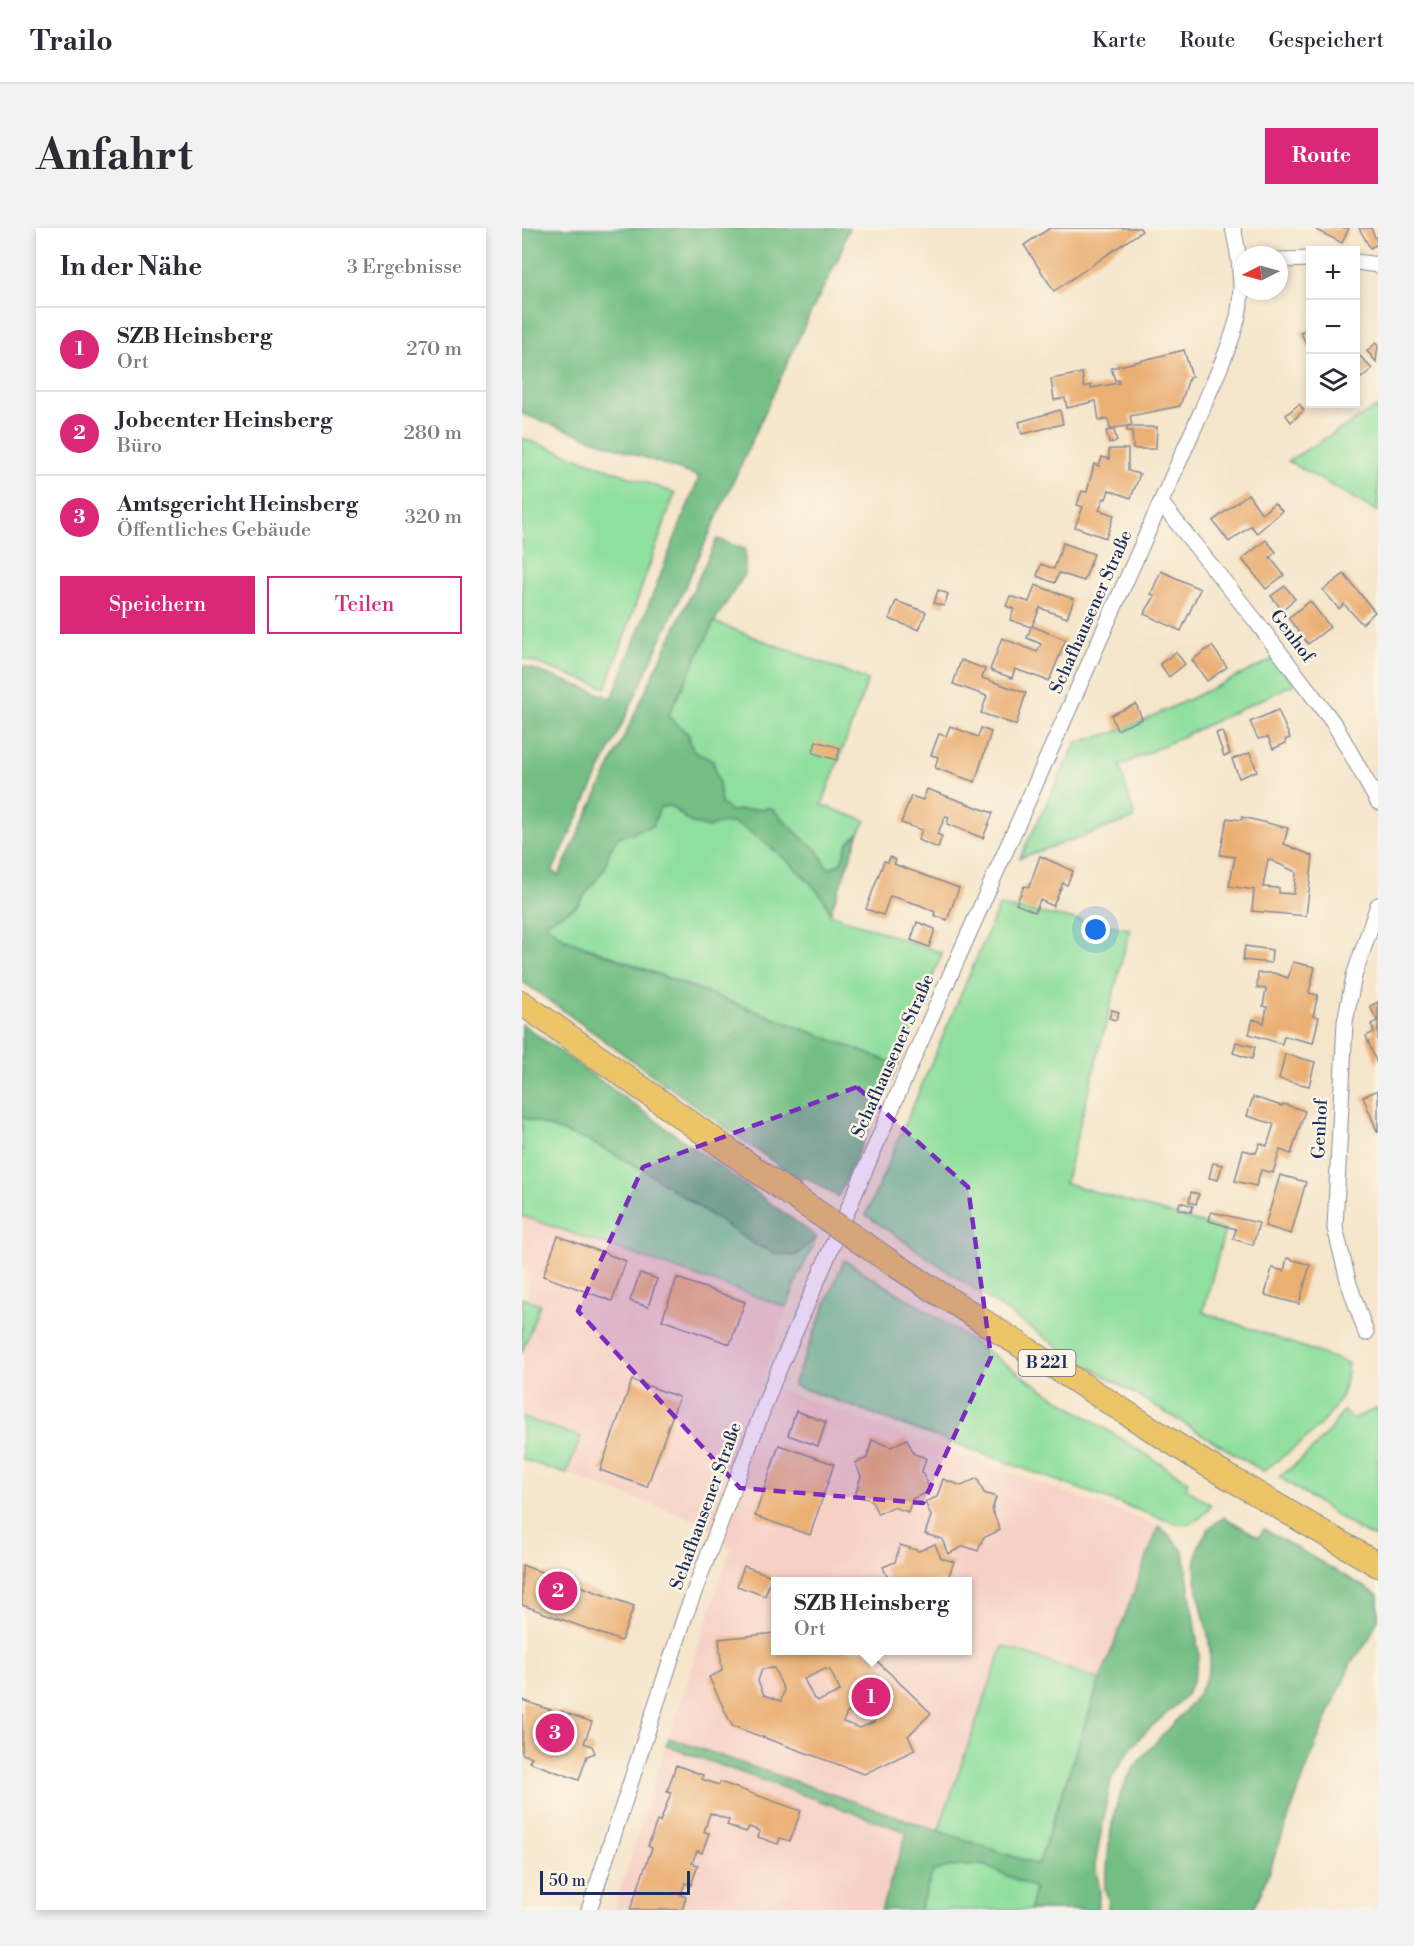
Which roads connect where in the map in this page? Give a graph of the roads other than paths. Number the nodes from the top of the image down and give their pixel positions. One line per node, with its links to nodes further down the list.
1 (1233, 228): 2 (street, Schafhausener Straße)
2 (1238, 246)
3 (1306, 259): 4 (street)
4 (1288, 260)
5 (1360, 262): 6 (street)
6 (1378, 265)
7 (1239, 300): 8 (street, Schafhausener Straße)
8 (1161, 503): 9 (street, Genhof); 15 (street, Schafhausener Straße)
9 (1378, 802)
10 (1378, 905): 11 (street, Genhof)
11 (1374, 928): 13 (street, Genhof)
12 (522, 1003): 14 (main road, B 221, bridge)
13 (1366, 1333)
14 (1378, 1565)
15 (589, 1910)

